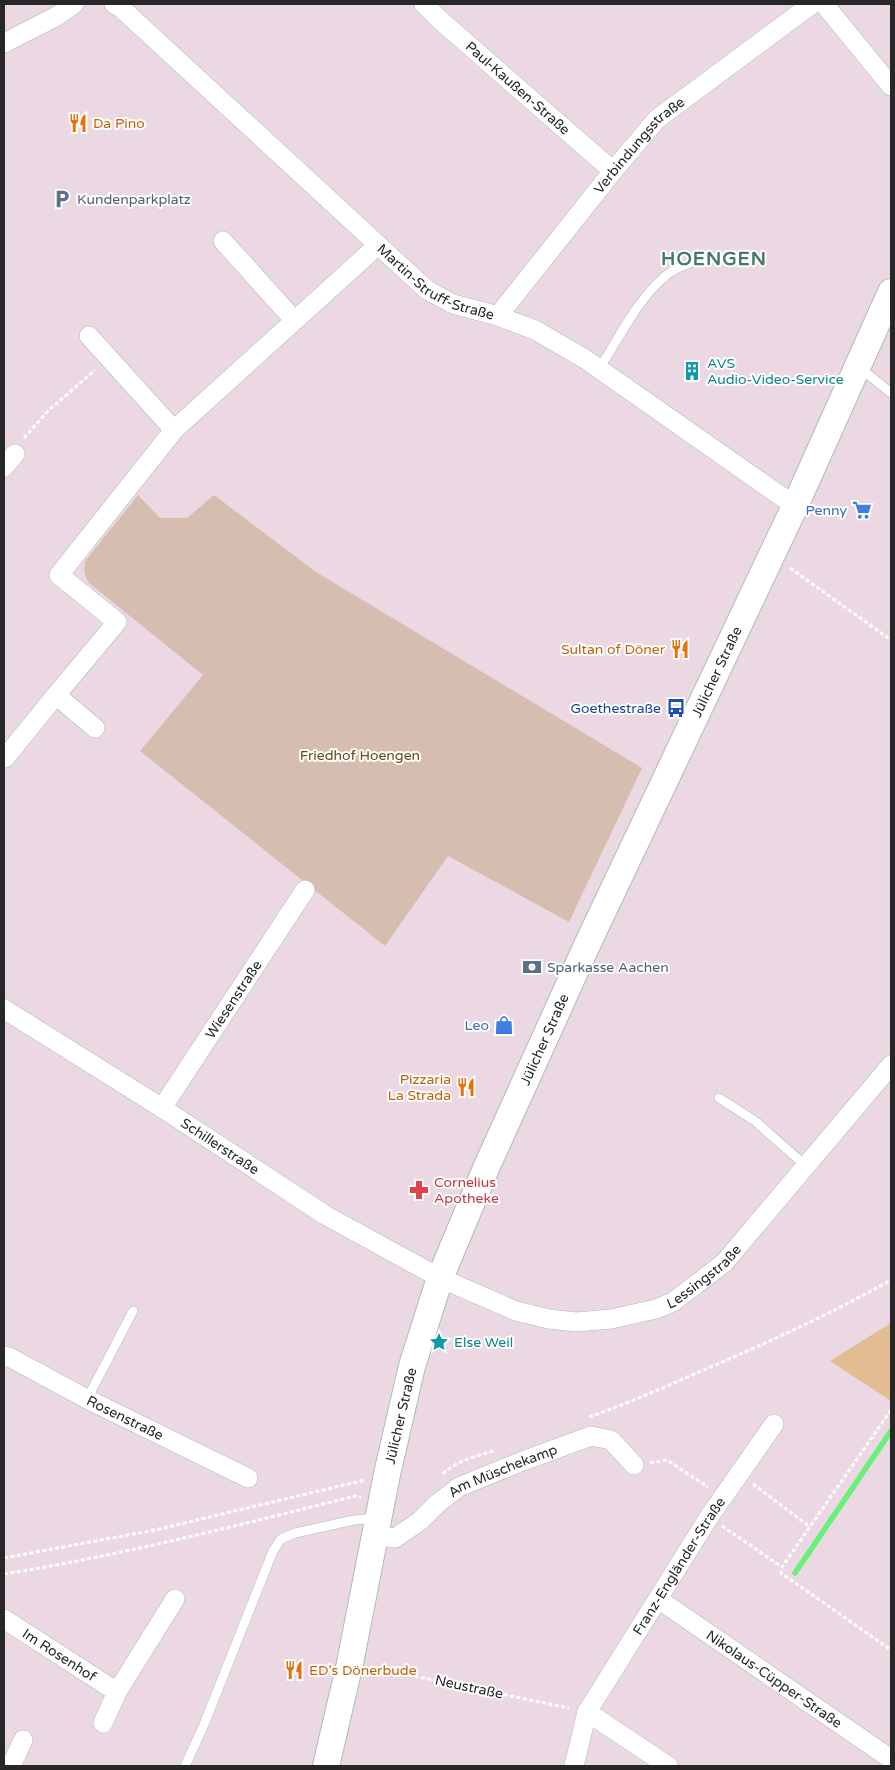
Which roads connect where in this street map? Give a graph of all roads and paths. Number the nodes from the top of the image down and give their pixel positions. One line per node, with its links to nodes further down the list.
1 (74, 4): 6 (street)
2 (114, 4): 10 (street, Martin-Struff-Straße)
3 (424, 4): 8 (street, Paul-Kaußen-Straße)
4 (812, 4): 8 (street, Verbindungsstraße)
5 (824, 4): 7 (street)
6 (4, 43)
7 (891, 86)
8 (613, 171): 13 (street, Verbindungsstraße)
9 (223, 241): 14 (street)
10 (377, 246): 13 (street, Martin-Struff-Straße); 14 (street)
11 (707, 257): 18 (lane)
12 (891, 292): 17 (main road, Jülicher Straße)
13 (498, 316): 18 (street, Martin-Struff-Straße)
14 (294, 320): 20 (street)
15 (89, 336): 16 (street)
16 (108, 358): 20 (street); 21 (path)
17 (857, 365): 19 (lane); 22 (main road, Jülicher Straße)
18 (599, 369): 22 (street, Martin-Struff-Straße)
19 (891, 393)
20 (174, 430): 25 (street)
21 (9, 460)
22 (795, 506): 23 (main road, Jülicher Straße)
23 (771, 556): 24 (path); 34 (main road, Jülicher Straße)
24 (891, 640)
25 (56, 695): 26 (street); 27 (street)
26 (95, 728)
27 (5, 758)
28 (305, 890): 32 (street, Wiesenstraße)
29 (4, 1009): 32 (street, Schillerstraße)
30 (891, 1065): 33 (street, Lessingstraße)
31 (719, 1098): 33 (lane)
32 (162, 1108): 34 (street, Schillerstraße)
33 (806, 1166): 34 (street, Lessingstraße)
34 (440, 1278): 44 (main road, Jülicher Straße)
35 (891, 1280): 40 (path)
36 (133, 1311): 38 (lane)
37 (4, 1356): 38 (street, Rosenstraße)
38 (87, 1399): 46 (street, Rosenstraße)
39 (891, 1410): 51 (path)
40 (587, 1418)
41 (774, 1424): 45 (street, Franz-Engländer-Straße)
42 (503, 1448): 47 (path)
43 (634, 1466): 48 (path); 50 (street, Am Müschekamp)
44 (386, 1474): 50 (main road, Jülicher Straße); 52 (path)
45 (739, 1474): 48 (street, Franz-Engländer-Straße); 51 (path)
46 (248, 1478)
47 (438, 1480)
48 (723, 1497): 49 (street, Franz-Engländer-Straße)
49 (709, 1517): 53 (path); 56 (street, Franz-Engländer-Straße)
50 (377, 1518): 54 (path); 59 (main road, Jülicher Straße); 66 (lane)
51 (810, 1527): 53 (path)
52 (4, 1558)
53 (782, 1567): 58 (path)
54 (4, 1574)
55 (175, 1599): 60 (street)
56 (658, 1599): 61 (street, Franz-Engländer-Straße); 64 (street, Nikolaus-Cüpper-Straße)
57 (4, 1619): 60 (street, Im Rosenhof)
58 (891, 1650)
59 (350, 1663): 61 (path, Neustraße); 67 (main road, Jülicher Straße)
60 (117, 1692): 62 (street)
61 (588, 1712): 68 (street, Franz-Engländer-Straße); 69 (street)
62 (102, 1723)
63 (23, 1740): 65 (street)
64 (891, 1758)
65 (11, 1766)
66 (185, 1766)
67 (326, 1766)
68 (574, 1766)
69 (668, 1766)

